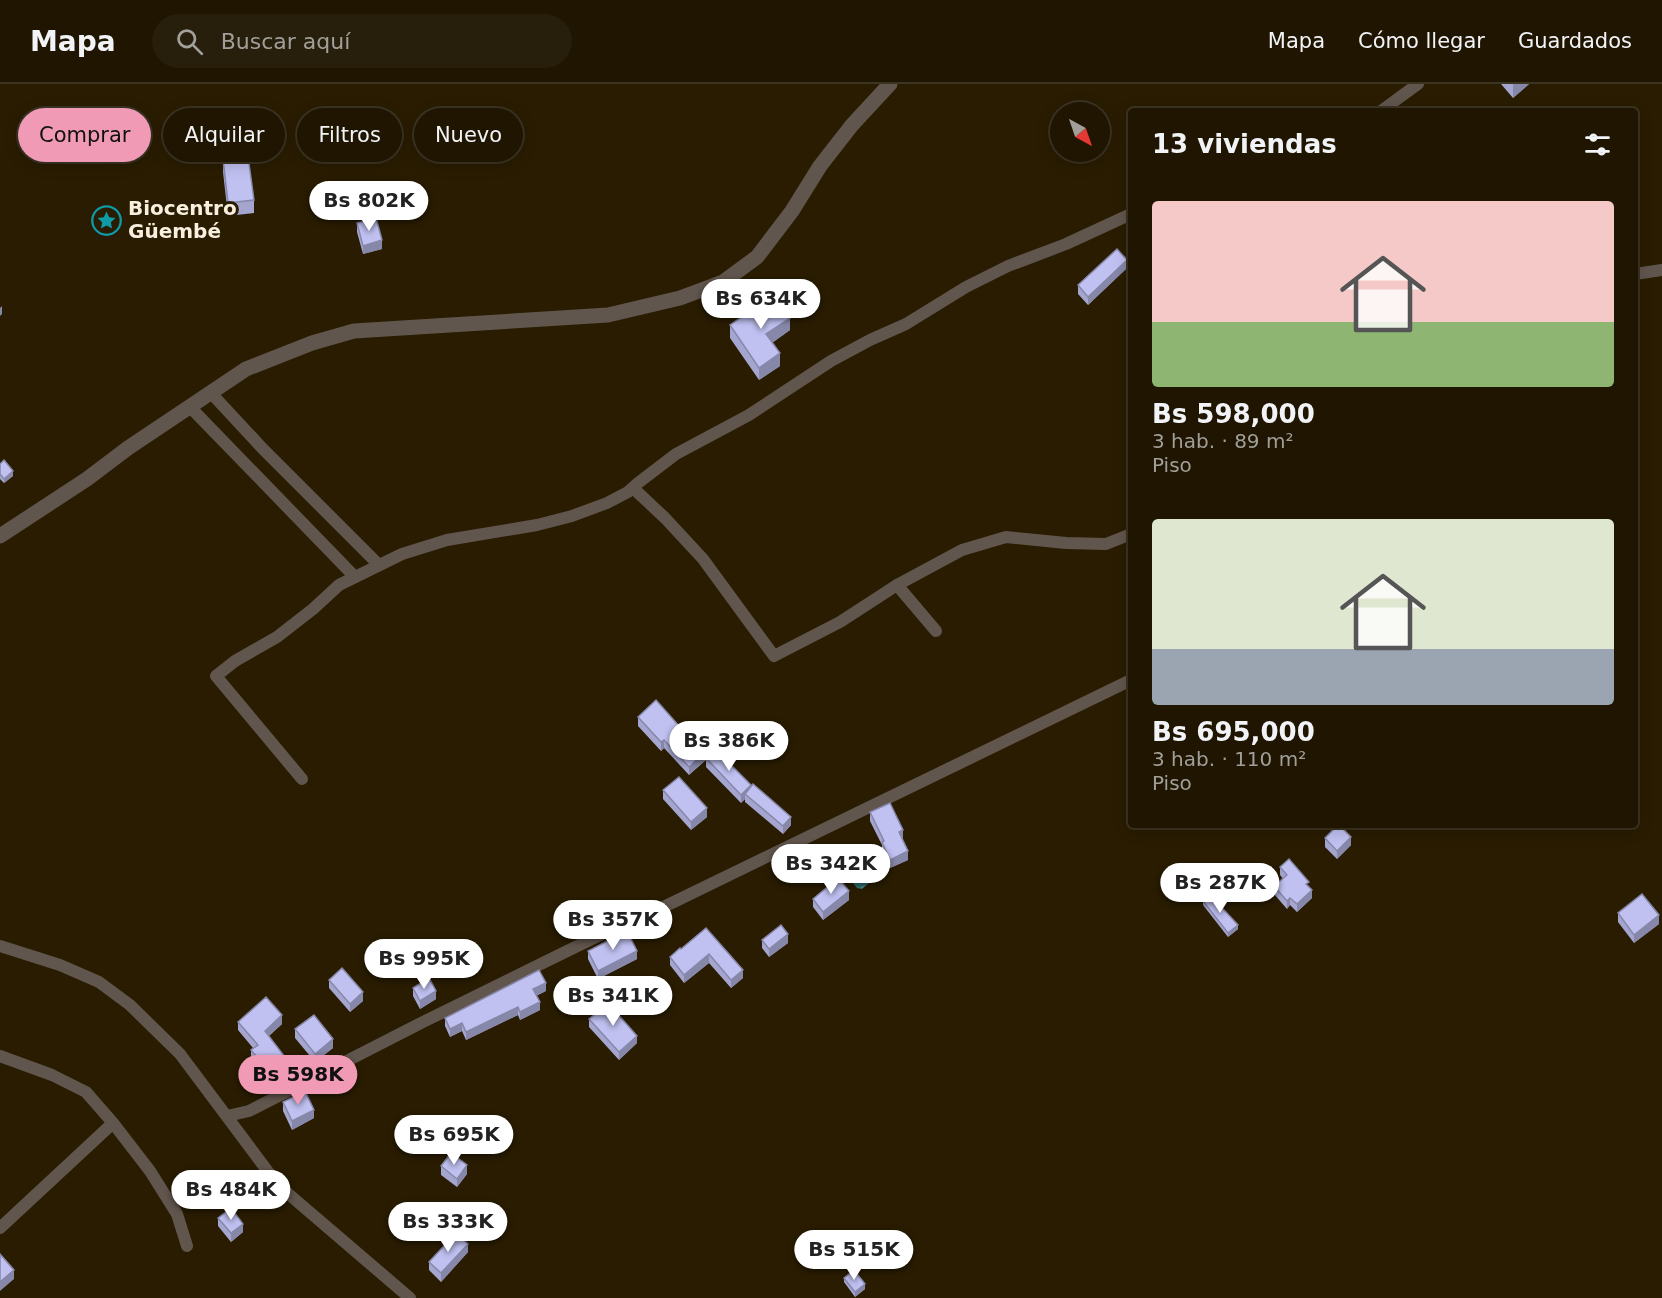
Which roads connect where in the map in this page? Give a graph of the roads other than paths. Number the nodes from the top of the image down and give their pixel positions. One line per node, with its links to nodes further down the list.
1 (890, 84): 7 (street)
2 (1418, 84): 3 (street)
3 (1385, 108)
4 (1128, 215): 9 (street)
5 (1662, 270): 6 (street)
6 (1638, 273)
7 (211, 393): 8 (street); 12 (street)
8 (190, 406): 11 (street); 13 (street)
9 (633, 488): 12 (street); 14 (street)
10 (1128, 535): 14 (street)
11 (0, 536)
12 (379, 565): 13 (street)
13 (355, 577): 17 (street)
14 (897, 585): 15 (street)
15 (936, 631)
16 (1128, 681): 20 (street)
17 (302, 779)
18 (0, 946): 20 (street)
19 (0, 1056): 21 (street)
20 (227, 1116): 24 (street)
21 (113, 1123): 22 (street); 23 (street)
22 (0, 1227)
23 (187, 1245)
24 (410, 1298)

